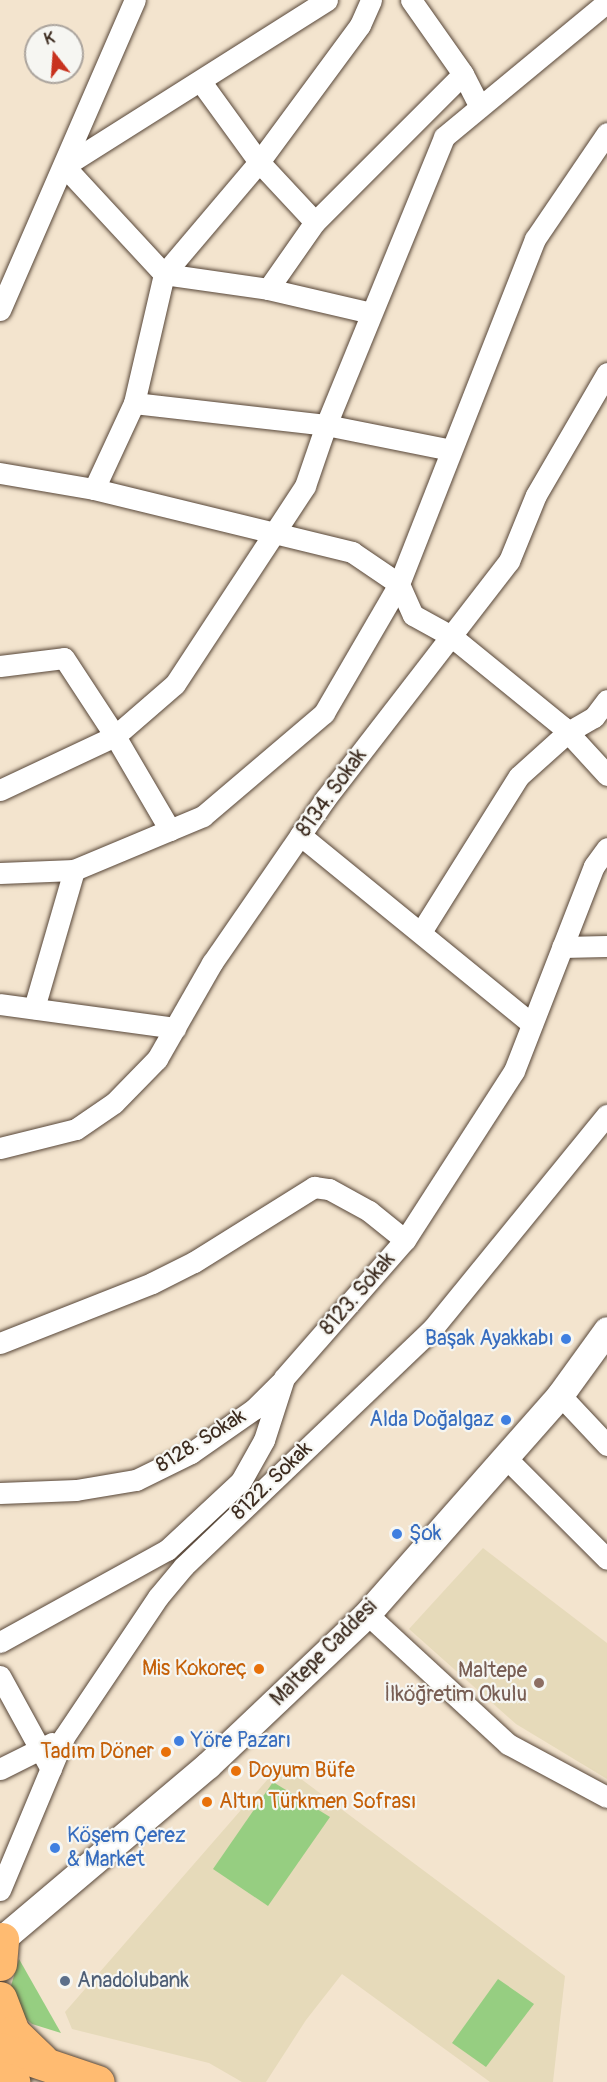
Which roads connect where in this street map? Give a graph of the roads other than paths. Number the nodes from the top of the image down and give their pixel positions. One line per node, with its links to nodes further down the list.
1 (135, 0): 11 (street)
2 (327, 0): 7 (street)
3 (371, 0): 10 (street)
4 (411, 0): 6 (street)
5 (607, 2): 8 (street)
6 (463, 74): 8 (street); 12 (street)
7 (201, 82): 10 (street); 11 (street)
8 (479, 106): 16 (street)
9 (607, 133): 20 (street)
10 (259, 162): 12 (street); 13 (street)
11 (64, 166): 13 (street); 15 (street)
12 (315, 222): 14 (street)
13 (164, 274): 14 (street); 18 (street)
14 (268, 289): 16 (street)
15 (0, 310)
16 (371, 313): 19 (street)
17 (607, 373): 25 (street, 8134. Sokak)
18 (134, 403): 19 (street); 22 (street)
19 (326, 424): 20 (street); 23 (street)
20 (451, 450): 24 (street)
21 (0, 473): 22 (street)
22 (94, 489): 23 (street)
23 (272, 533): 24 (street); 29 (street)
24 (399, 584): 25 (street); 32 (street)
25 (451, 636): 28 (street); 33 (street, 8134. Sokak)
26 (0, 666): 29 (street)
27 (607, 700): 28 (street)
28 (568, 732): 30 (street); 37 (street)
29 (115, 736): 31 (street); 32 (street)
30 (607, 775)
31 (0, 790)
32 (170, 830): 35 (street)
33 (300, 835): 37 (street); 43 (street, 8134. Sokak)
34 (607, 848): 39 (street, 8123. Sokak)
35 (74, 870): 36 (street); 41 (street)
36 (0, 873)
37 (421, 932): 42 (street)
38 (607, 946): 39 (street)
39 (562, 947): 42 (street, 8123. Sokak)
40 (0, 1004): 41 (street)
41 (34, 1008): 43 (street)
42 (532, 1024): 46 (street, 8123. Sokak)
43 (175, 1028): 45 (street, 8134. Sokak)
44 (607, 1115): 56 (street, 8122. Sokak)
45 (0, 1148)
46 (405, 1240): 48 (street); 49 (street, 8123. Sokak)
47 (607, 1330): 50 (street, Maltepe Caddesi)
48 (0, 1343)
49 (284, 1378): 53 (street, 8128. Sokak); 54 (street, 8123. Sokak)
50 (560, 1395): 51 (street); 52 (street, Maltepe Caddesi)
51 (607, 1444)
52 (505, 1457): 55 (street); 57 (street, Maltepe Caddesi)
53 (0, 1493)
54 (167, 1550): 56 (street); 58 (street, 8123. Sokak)
55 (607, 1559)
56 (158, 1597): 60 (street, 8122. Sokak)
57 (368, 1614): 64 (street); 66 (street, Maltepe Caddesi)
58 (0, 1642)
59 (0, 1676): 61 (street)
60 (64, 1737): 61 (street); 63 (street, 8122. Sokak)
61 (40, 1749): 62 (street); 63 (street)
62 (0, 1769)
63 (51, 1769): 65 (street, 8122. Sokak)
64 (607, 1797)
65 (0, 1890)
66 (1, 1944)
67 (0, 1998): 69 (highway)
68 (0, 2049): 69 (highway)
69 (50, 2068): 72 (highway)
70 (0, 2078): 71 (highway)
71 (13, 2082)
72 (98, 2082)

